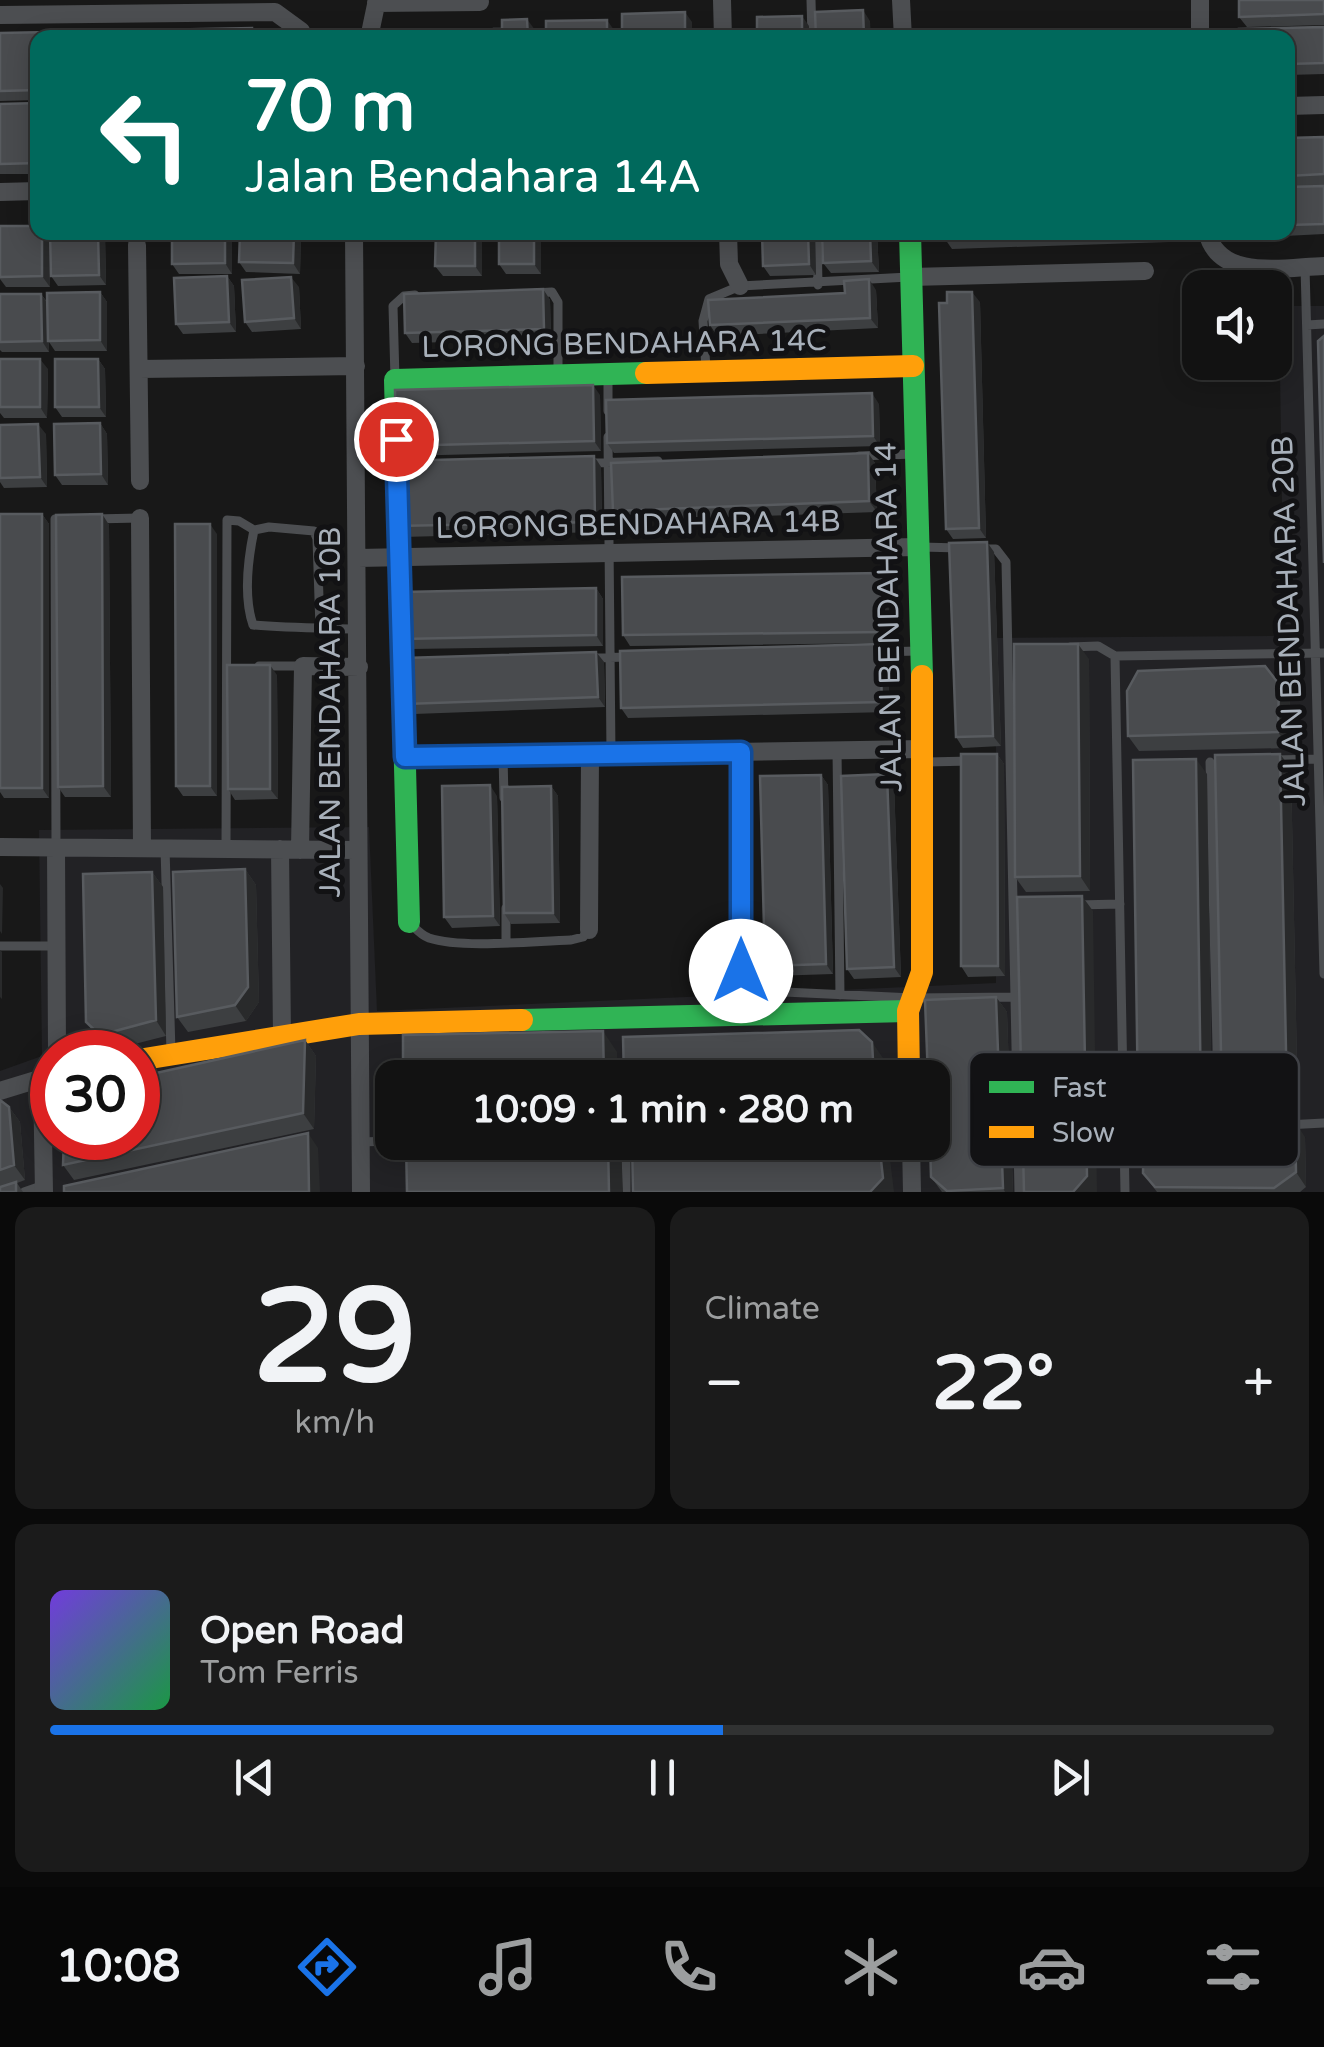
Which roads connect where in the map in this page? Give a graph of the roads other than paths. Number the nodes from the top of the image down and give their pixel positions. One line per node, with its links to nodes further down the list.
1 (722, 0): 12 (street)
2 (811, 0): 13 (lane)
3 (901, 0): 14 (street)
4 (1200, 0): 15 (street)
5 (376, 2): 6 (street); 11 (street)
6 (480, 2)
7 (60, 7): 8 (street); 9 (street)
8 (151, 7): 10 (street)
9 (0, 15)
10 (300, 30)
11 (371, 30)
12 (722, 30)
13 (812, 30)
14 (903, 30)
15 (1200, 30)
16 (1324, 105): 17 (street)
17 (1295, 106)
18 (30, 191): 19 (street)
19 (0, 192)
20 (354, 240): 35 (street, JALAN BENDAHARA 10B)
21 (728, 240): 30 (street)
22 (817, 240): 29 (lane)
23 (910, 240): 28 (street, JALAN BENDAHARA 14)
24 (1211, 240): 26 (street)
25 (136, 244): 37 (street)
26 (1314, 266): 34 (lane, JALAN BENDAHARA 20B)
27 (1145, 270): 28 (street)
28 (911, 277): 29 (lane); 36 (street, JALAN BENDAHARA 14)
29 (818, 284): 30 (lane)
30 (740, 286): 38 (lane)
31 (515, 293): 40 (lane)
32 (422, 295): 41 (lane)
33 (1324, 324): 34 (lane)
34 (1306, 325): 65 (lane, JALAN BENDAHARA 20B)
35 (356, 366): 37 (street); 56 (street, JALAN BENDAHARA 10B)
36 (914, 366): 38 (street, LORONG BENDAHARA 14C); 42 (street, JALAN BENDAHARA 14)
37 (138, 370): 47 (street)
38 (706, 372): 39 (street, LORONG BENDAHARA 14C)
39 (608, 374): 40 (street, LORONG BENDAHARA 14C); 45 (lane)
40 (558, 376): 41 (street, LORONG BENDAHARA 14C)
41 (395, 380): 57 (street, LORONG BENDAHARA 14C)
42 (916, 454): 43 (lane); 54 (street, JALAN BENDAHARA 14)
43 (839, 456)
44 (666, 461): 45 (lane)
45 (608, 462): 46 (lane); 55 (lane)
46 (570, 464)
47 (140, 481)
48 (140, 518): 52 (lane); 93 (street)
49 (37, 519): 50 (lane)
50 (56, 519): 51 (lane); 92 (lane)
51 (72, 519)
52 (89, 519)
53 (254, 530): 58 (lane); 58 (lane); 70 (lane)
54 (918, 547): 55 (street, LORONG BENDAHARA 14B); 62 (lane); 63 (street, JALAN BENDAHARA 14)
55 (609, 554): 57 (street, LORONG BENDAHARA 14B); 69 (lane)
56 (358, 558): 57 (street, LORONG BENDAHARA 14B); 59 (street, JALAN BENDAHARA 10B)
57 (400, 558): 79 (street, LORONG BENDAHARA 14C)
58 (320, 628): 59 (lane)
59 (358, 629): 72 (street, JALAN BENDAHARA 10B)
60 (1063, 648): 66 (lane)
61 (1028, 649): 62 (lane)
62 (1010, 650): 80 (lane)
63 (921, 651): 64 (lane); 78 (street, JALAN BENDAHARA 14)
64 (863, 652)
65 (1320, 653): 66 (lane); 81 (lane, JALAN BENDAHARA 20B)
66 (1115, 656): 89 (lane)
67 (649, 657): 69 (lane)
68 (572, 658): 69 (lane)
69 (610, 658): 76 (lane)
70 (226, 665): 71 (lane); 95 (lane)
71 (303, 666): 72 (street); 97 (street)
72 (359, 667): 98 (street, JALAN BENDAHARA 10B)
73 (838, 750): 74 (street); 78 (street); 112 (lane)
74 (741, 752): 76 (street); 111 (street)
75 (590, 754): 76 (street); 77 (street); 106 (street)
76 (611, 754)
77 (503, 756): 79 (street); 90 (lane)
78 (924, 756): 82 (lane); 114 (street, JALAN BENDAHARA 14)
79 (405, 757): 105 (street, LORONG BENDAHARA 14C)
80 (1012, 759): 83 (lane); 104 (lane)
81 (1318, 759): 84 (lane); 99 (lane, JALAN BENDAHARA 20B)
82 (977, 760)
83 (994, 760)
84 (1264, 760)
85 (1192, 762): 86 (lane)
86 (1210, 762): 87 (lane); 120 (lane)
87 (1228, 762)
88 (1136, 763): 89 (lane)
89 (1117, 764): 101 (lane)
90 (504, 812)
91 (0, 847): 92 (street)
92 (56, 847): 93 (street); 109 (street)
93 (142, 848): 94 (street)
94 (164, 848): 95 (street); 121 (lane)
95 (226, 849): 96 (street)
96 (280, 849): 97 (street); 117 (street)
97 (300, 850): 98 (street)
98 (357, 850): 115 (street, JALAN BENDAHARA 10B)
99 (1323, 896): 110 (lane, JALAN BENDAHARA 20B)
100 (506, 904): 107 (lane)
101 (1120, 904): 103 (lane); 119 (lane)
102 (1032, 905): 104 (lane)
103 (1067, 905)
104 (1014, 906): 113 (lane)
105 (409, 922): 107 (lane)
106 (589, 930): 107 (lane)
107 (506, 942)
108 (0, 946): 109 (lane)
109 (56, 946): 116 (street)
110 (1324, 974)
111 (746, 986): 112 (lane)
112 (840, 995): 114 (lane)
113 (1016, 996): 114 (lane); 118 (lane)
114 (910, 1005): 115 (street); 123 (street, JALAN BENDAHARA 14)
115 (359, 1024): 117 (street); 128 (street, JALAN BENDAHARA 10B)
116 (56, 1030)
117 (282, 1037): 121 (street)
118 (1017, 1052)
119 (1123, 1052)
120 (1216, 1052)
121 (171, 1055): 122 (street)
122 (160, 1057)
123 (909, 1060)
124 (30, 1081): 125 (street)
125 (0, 1091)
126 (1324, 1123): 127 (lane)
127 (1299, 1124)
128 (360, 1142): 129 (lane); 137 (street, JALAN BENDAHARA 10B)
129 (375, 1142)
130 (45, 1160): 135 (street)
131 (626, 1160): 138 (lane)
132 (911, 1160): 139 (street)
133 (1019, 1167): 140 (lane)
134 (1125, 1167): 141 (lane)
135 (44, 1188): 136 (lane)
136 (24, 1192)
137 (361, 1192)
138 (626, 1192)
139 (912, 1192)
140 (1020, 1192)
141 (1125, 1192)

